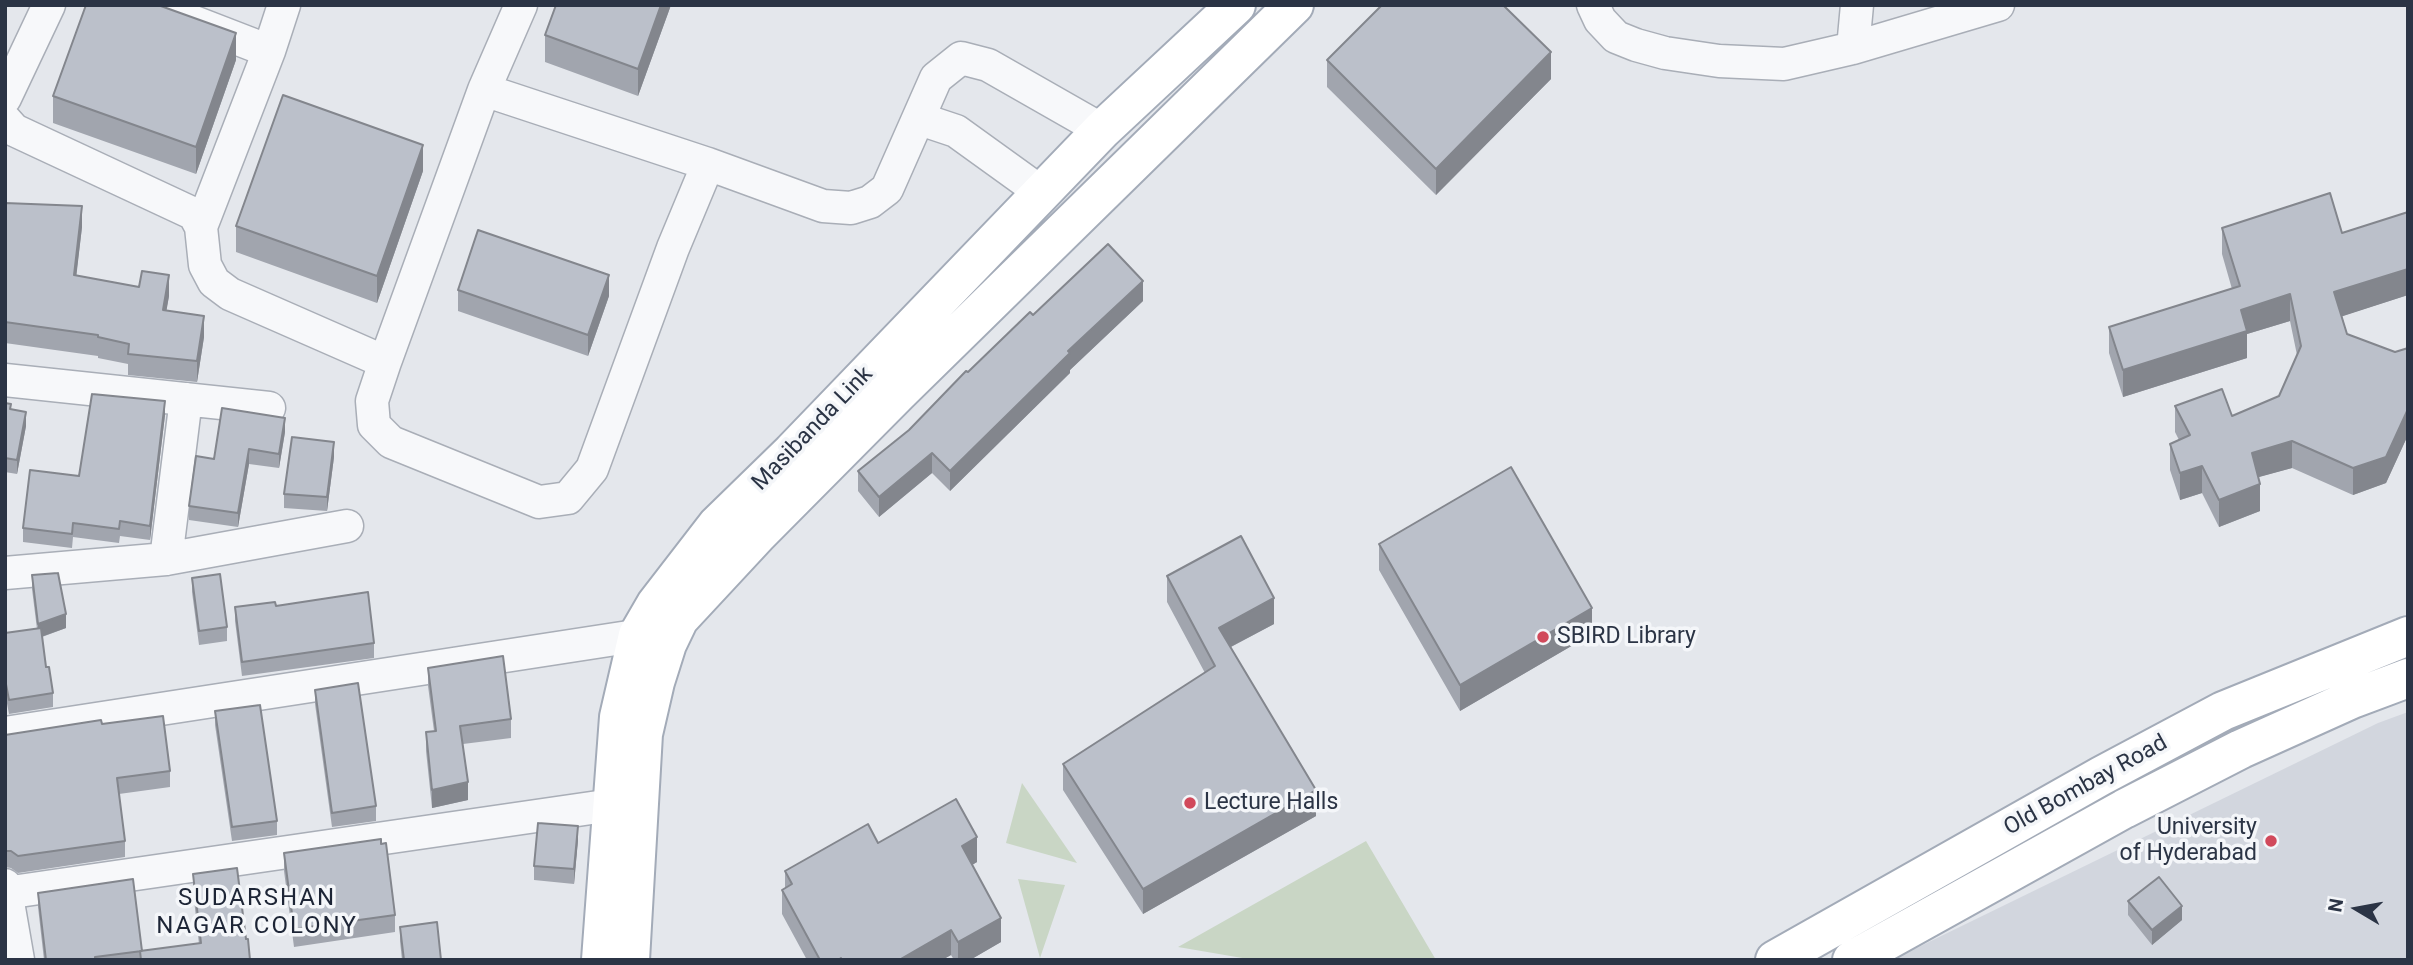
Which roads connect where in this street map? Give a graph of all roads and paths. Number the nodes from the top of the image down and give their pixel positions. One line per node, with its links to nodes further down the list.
1 (49, 5): 13 (street)
2 (150, 5): 11 (street)
3 (284, 5): 11 (street)
4 (521, 5): 12 (street)
5 (1236, 5): 16 (main road, Masibanda Link)
6 (1294, 5): 24 (main road)
7 (1593, 5): 10 (street)
8 (1857, 5): 10 (street)
9 (1998, 5): 10 (street)
10 (1853, 48)
11 (269, 51): 19 (street)
12 (484, 90): 17 (street); 20 (street)
13 (5, 98)
14 (920, 119): 16 (street); 17 (street); 18 (street)
15 (5, 120): 19 (street)
16 (1102, 130): 18 (main road, Masibanda Link)
17 (708, 164): 20 (street)
18 (1042, 193): 24 (main road, Masibanda Link)
19 (201, 228): 20 (street)
20 (385, 362)
21 (5, 380): 22 (street)
22 (186, 399): 23 (street); 26 (street)
23 (269, 408)
24 (760, 508): 28 (main road, Masibanda Link)
25 (347, 526): 26 (street)
26 (166, 559): 27 (street)
27 (5, 573)
28 (656, 633): 31 (street); 32 (main road, Masibanda Link); 36 (main road)
29 (2408, 636): 37 (main road, Old Bombay Road)
30 (2408, 678): 38 (main road, Old Bombay Road)
31 (5, 733)
32 (612, 805): 33 (street); 35 (main road, Masibanda Link)
33 (6, 890): 34 (street)
34 (18, 960)
35 (601, 960)
36 (630, 960)
37 (1775, 960)
38 (1852, 960)

